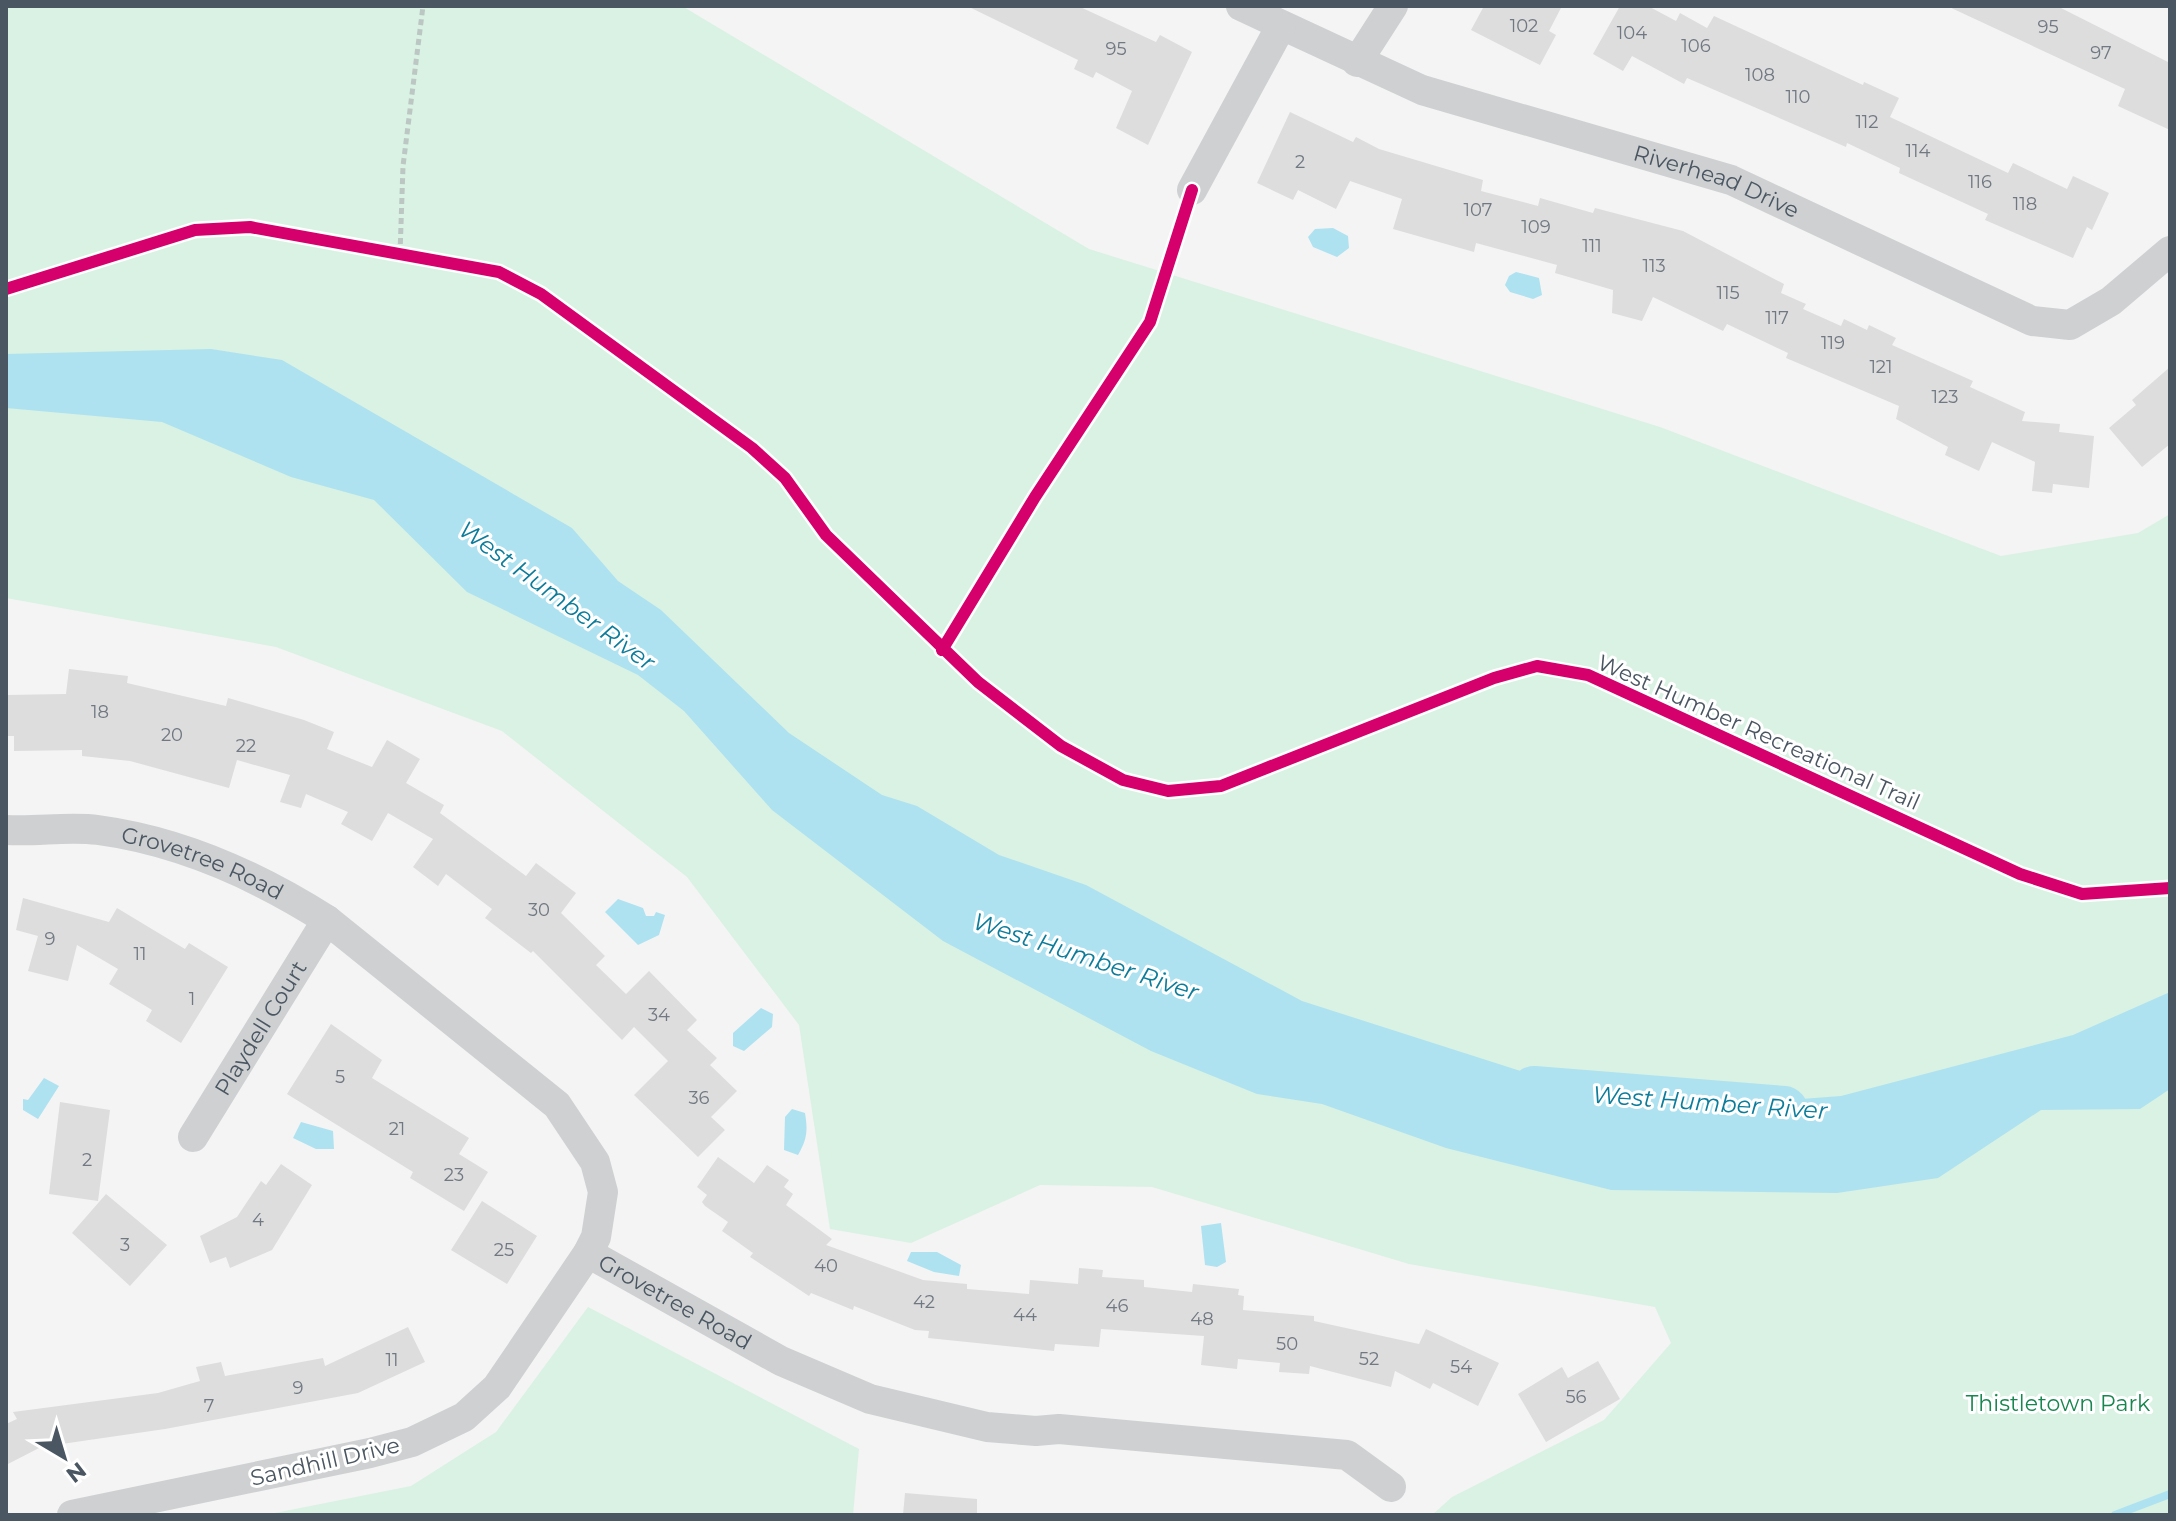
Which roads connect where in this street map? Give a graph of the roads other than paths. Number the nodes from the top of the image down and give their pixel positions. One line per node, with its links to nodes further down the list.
1 (1241, 6): 3 (street, Riverhead Drive)
2 (1393, 6): 4 (street)
3 (1281, 26): 4 (street, Riverhead Drive); 5 (street)
4 (1357, 62): 6 (street, Riverhead Drive)
5 (1192, 190)
6 (2170, 251)
7 (6, 830): 8 (street, Grovetree Road)
8 (327, 920): 9 (street, Playdell Court); 10 (street, Grovetree Road)
9 (193, 1137)
10 (588, 1253): 11 (street, Grovetree Road); 12 (street, Sandhill Drive)
11 (1391, 1487)
12 (72, 1515)

